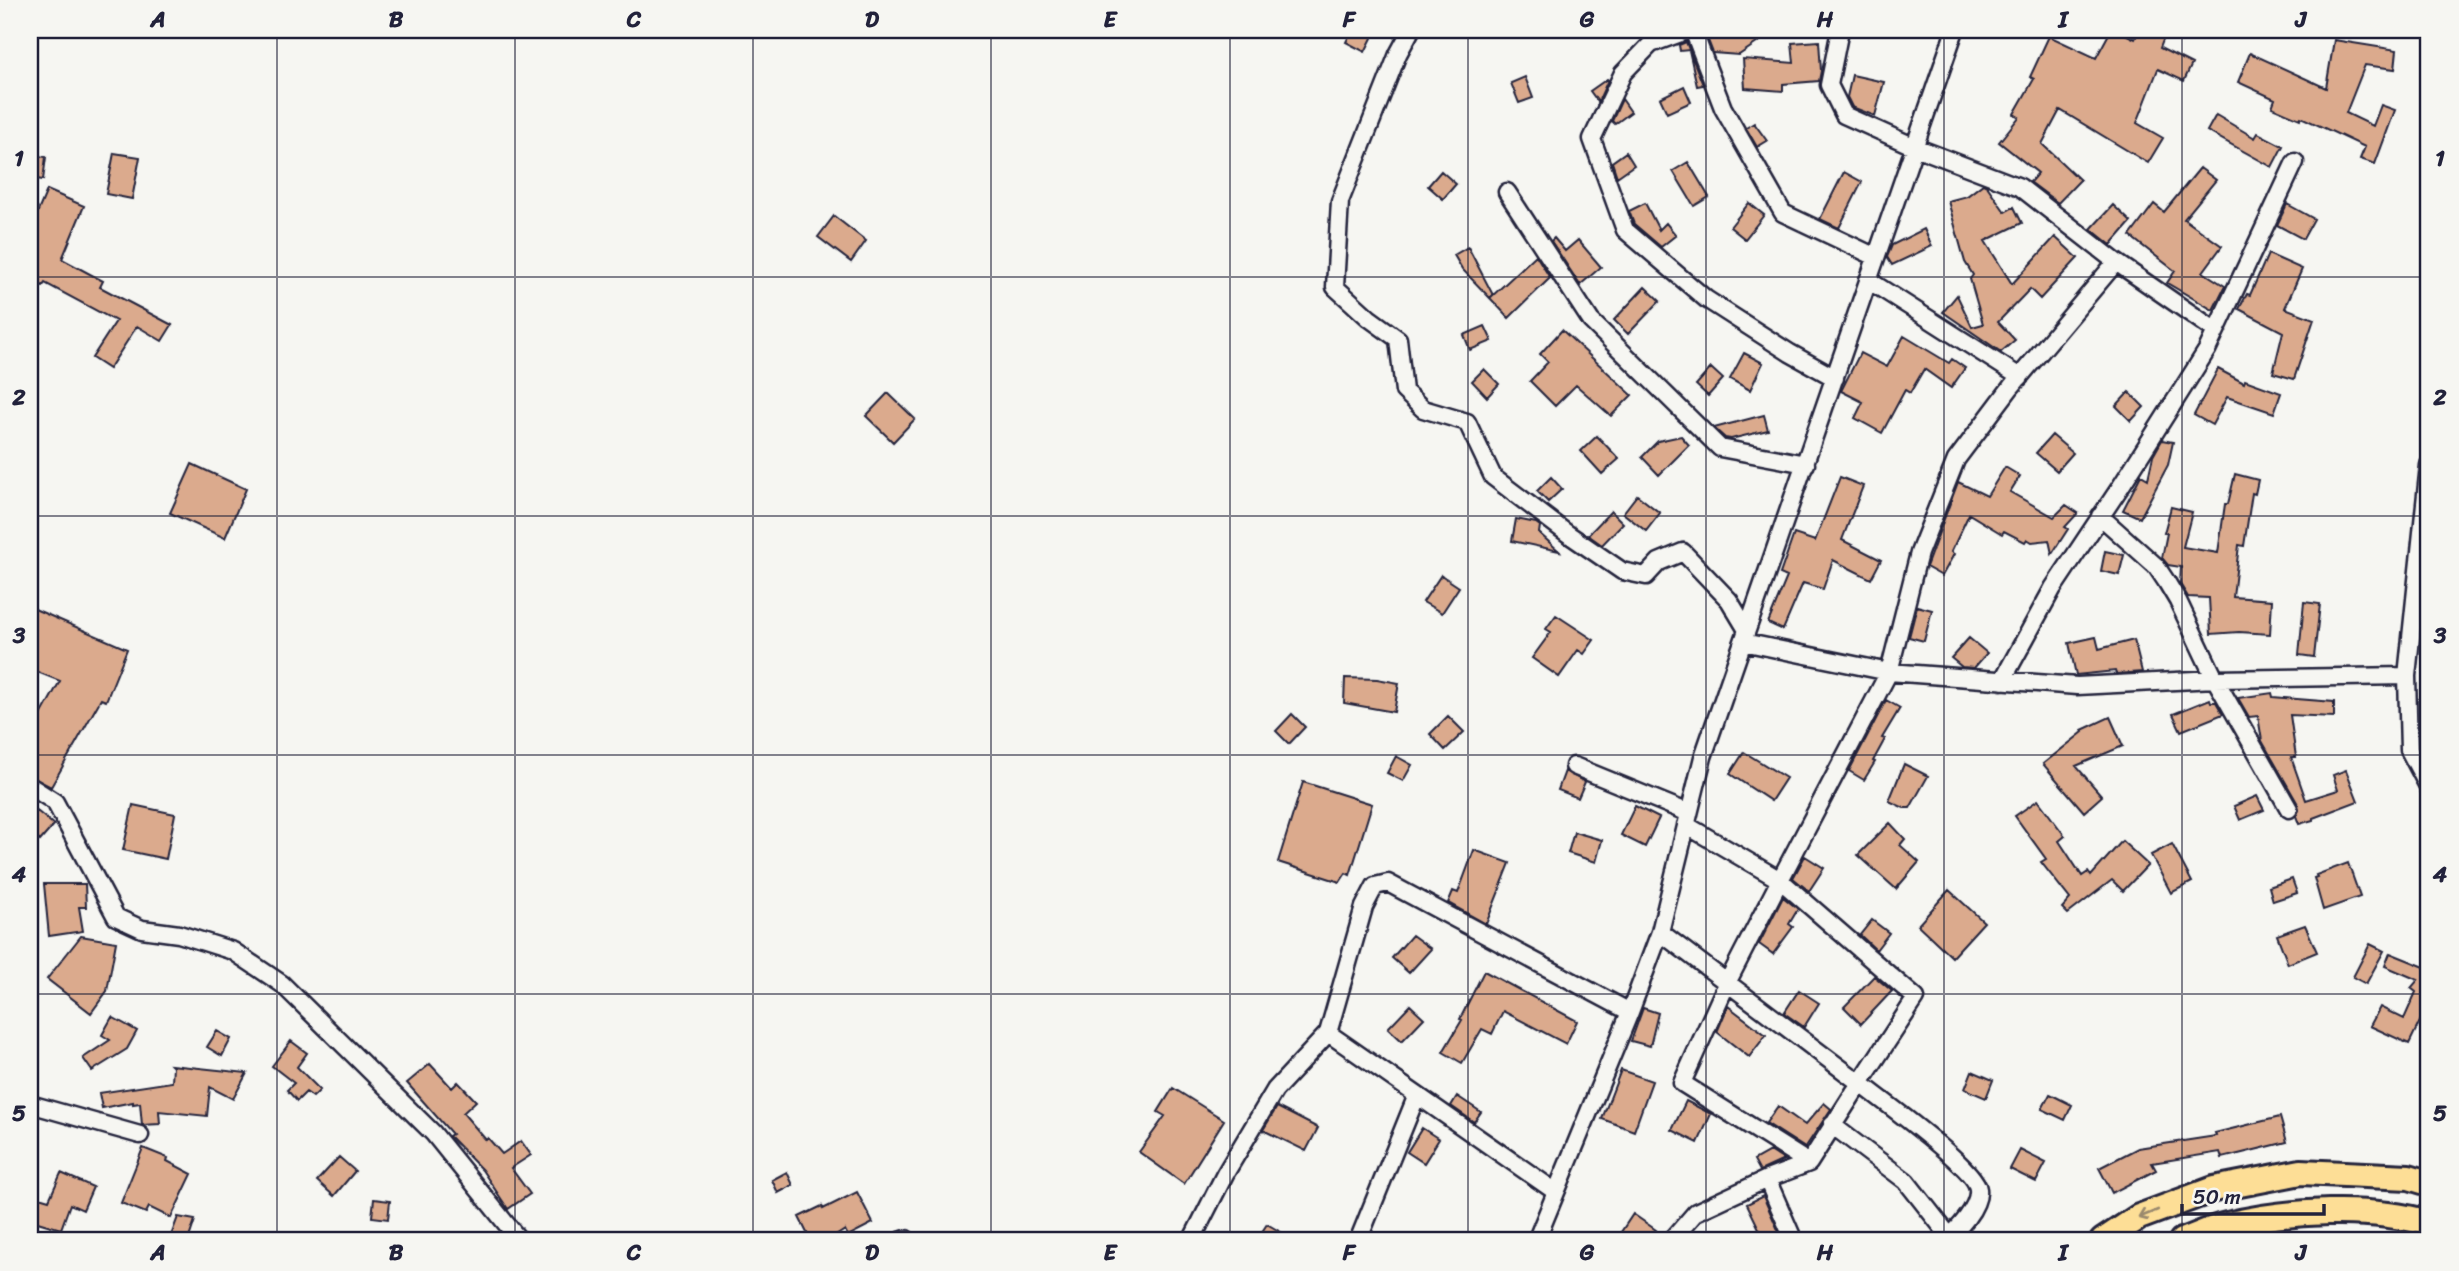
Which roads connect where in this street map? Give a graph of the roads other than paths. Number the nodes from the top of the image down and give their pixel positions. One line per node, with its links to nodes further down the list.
1 (1411, 30): 17 (street)
2 (1691, 30): 8 (street); 13 (street)
3 (1840, 30): 5 (street)
4 (1955, 30): 5 (street)
5 (1915, 147): 8 (street); 9 (street)
6 (2295, 162): 11 (street)
7 (1507, 192): 14 (street)
8 (1876, 257): 10 (street)
9 (2116, 262): 11 (street); 12 (street)
10 (1868, 280): 12 (street); 13 (street)
11 (2216, 331): 16 (street)
12 (2020, 377): 18 (street)
13 (1835, 378): 14 (street)
14 (1806, 464): 17 (street)
15 (2429, 466): 19 (street)
16 (2100, 516): 20 (street); 21 (street)
17 (1745, 636): 18 (street); 26 (street)
18 (1889, 672): 21 (street); 27 (street)
19 (2407, 676): 20 (street); 24 (street)
20 (2214, 679): 21 (street); 25 (street)
21 (2002, 681)
22 (1574, 766): 26 (street)
23 (30, 786): 45 (street)
24 (2429, 788)
25 (2288, 809)
26 (1688, 819): 27 (street); 28 (street)
27 (1780, 880): 29 (street); 32 (street)
28 (1660, 932): 29 (street); 30 (street)
29 (1727, 983): 32 (street); 37 (street)
30 (1630, 1012): 31 (street); 40 (street)
31 (1328, 1033): 33 (street); 48 (street)
32 (1860, 1083): 35 (street); 43 (street)
33 (1417, 1096): 40 (street); 49 (street)
34 (30, 1104): 36 (street)
35 (1832, 1125): 37 (street); 43 (street)
36 (140, 1135)
37 (1809, 1163): 38 (street)
38 (1767, 1179): 51 (street); 52 (street)
39 (2429, 1183): 53 (main road, one-way to 53)
40 (1556, 1192): 50 (street)
41 (2429, 1223): 54 (main road)
42 (30, 1238): 44 (street)
43 (1947, 1239)
44 (41, 1241)
45 (520, 1241)
46 (900, 1241): 47 (street)
47 (907, 1241)
48 (1191, 1241)
49 (1358, 1241)
50 (1536, 1241)
51 (1671, 1241)
52 (1794, 1241)
53 (2103, 1241)
54 (2182, 1241)

